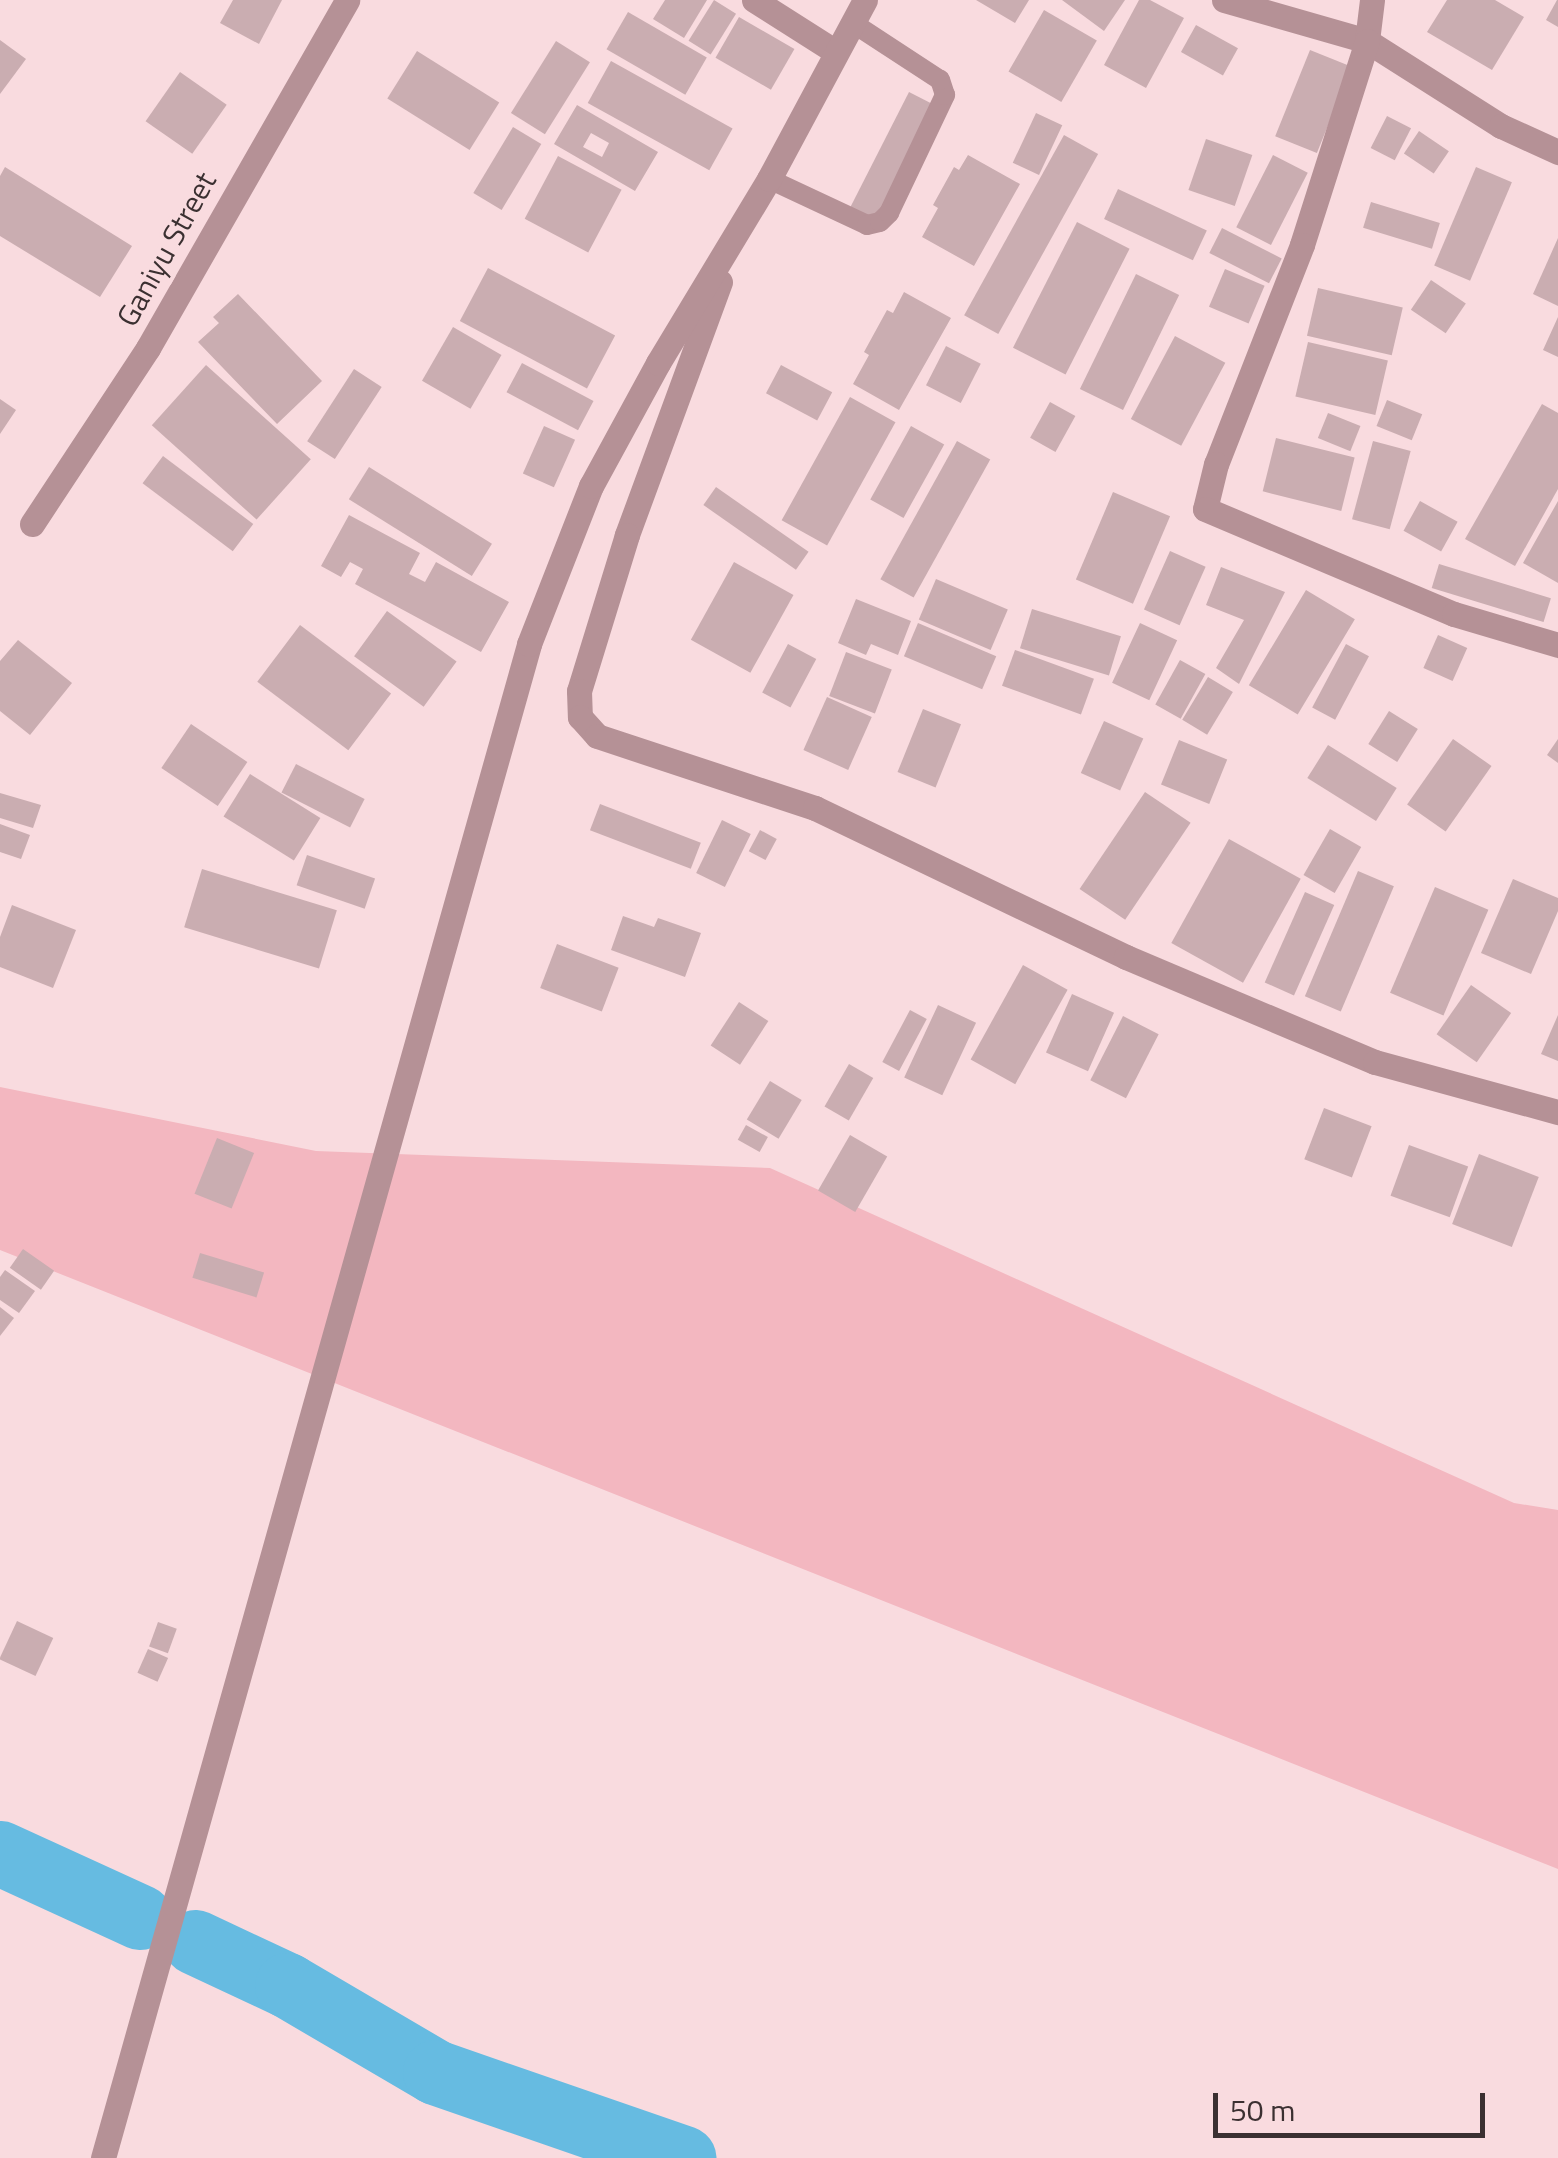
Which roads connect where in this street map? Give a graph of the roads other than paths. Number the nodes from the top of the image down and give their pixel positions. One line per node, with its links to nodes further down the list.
1 (347, 0): 11 (street, Ganiyu Street)
2 (754, 0): 7 (street)
3 (1224, 0): 6 (street)
4 (1372, 0): 6 (street)
5 (859, 11): 7 (street); 9 (lane)
6 (1368, 41): 8 (street); 12 (street)
7 (836, 52): 9 (street)
8 (1558, 152)
9 (768, 180): 10 (street)
10 (748, 212): 13 (street); 14 (street)
11 (32, 524)
12 (1558, 644)
13 (1558, 1112)
14 (103, 2158)

